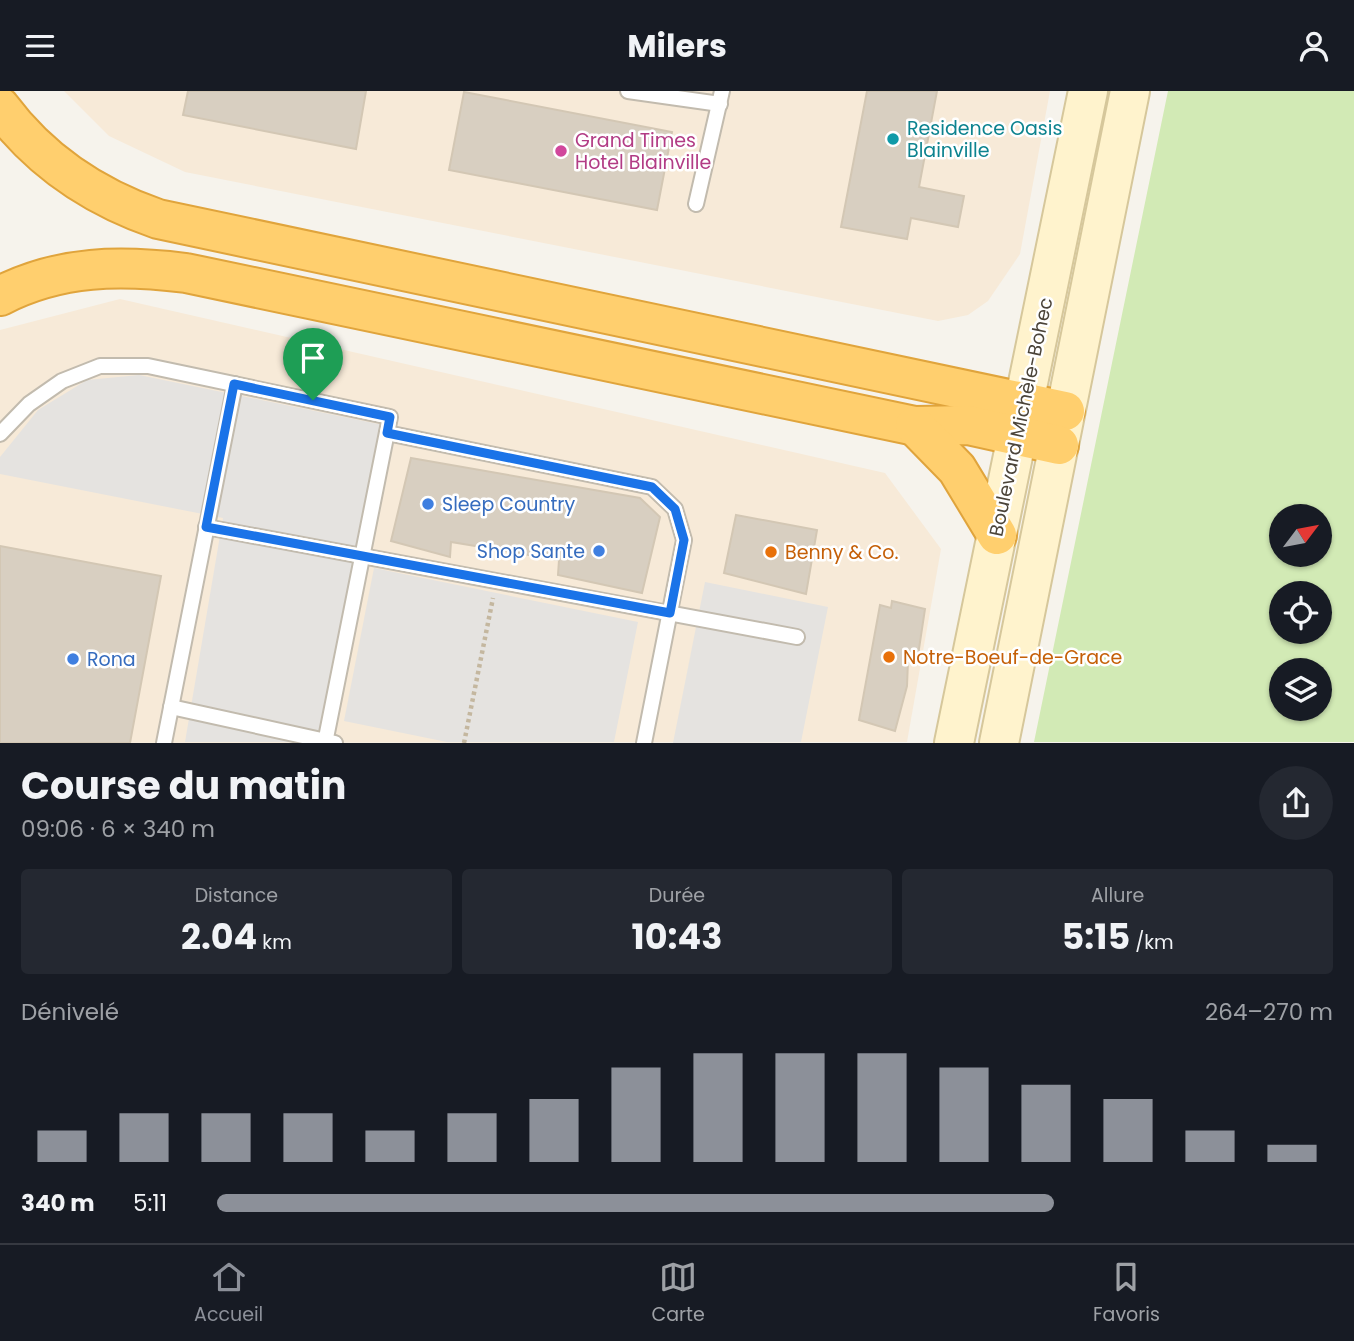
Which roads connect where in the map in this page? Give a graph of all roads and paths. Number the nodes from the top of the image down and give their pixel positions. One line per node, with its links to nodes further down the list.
1 (628, 91): 4 (lane)
2 (1088, 91): 9 (street, Boulevard Michèle-Bohec)
3 (1130, 91): 11 (street)
4 (721, 98): 6 (lane)
5 (0, 107): 9 (highway)
6 (696, 204)
7 (0, 296): 10 (highway)
8 (234, 384): 12 (lane); 13 (lane); 14 (lane)
9 (1021, 419): 10 (highway); 11 (highway); 15 (street, Boulevard Michèle-Bohec)
10 (915, 426): 15 (highway)
11 (1062, 428): 26 (street)
12 (387, 433): 16 (lane); 18 (lane)
13 (0, 434)
14 (206, 527): 16 (lane); 20 (lane)
15 (997, 535): 25 (street, Boulevard Michèle-Bohec)
16 (360, 556): 18 (lane); 21 (lane)
17 (494, 594): 23 (path)
18 (670, 613): 19 (lane); 24 (lane)
19 (797, 637)
20 (171, 707): 21 (lane); 22 (lane)
21 (328, 742)
22 (164, 743)
23 (464, 743)
24 (644, 743)
25 (954, 743)
26 (999, 743)

